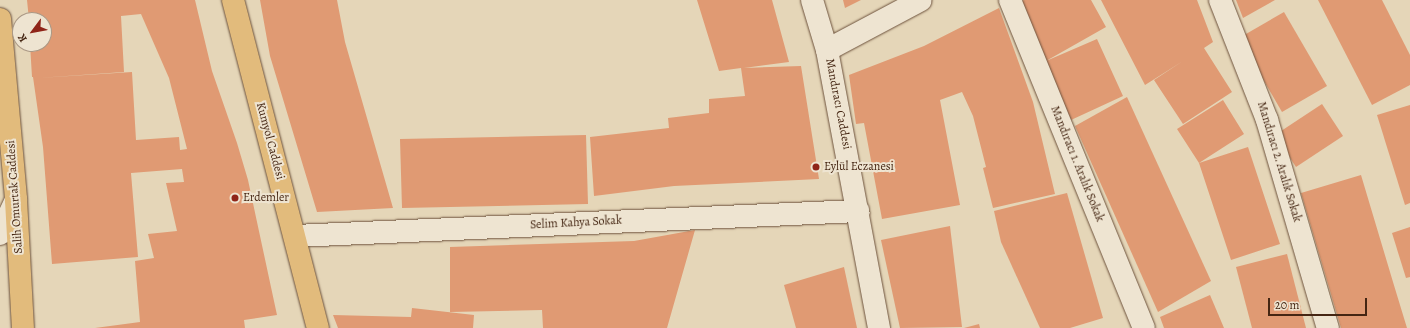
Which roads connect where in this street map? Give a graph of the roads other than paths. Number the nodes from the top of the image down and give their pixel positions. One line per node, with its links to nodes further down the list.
1 (233, 0): 11 (main road, Kumyol Caddesi)
2 (812, 0): 7 (street, Mandıracı Caddesi)
3 (921, 0): 7 (street)
4 (1010, 0): 15 (street, Mandıracı 1. Aralık Sokak)
5 (1220, 0): 16 (street, Mandıracı 2. Aralık Sokak)
6 (0, 19): 8 (main road, Salih Omurtak Caddesi)
7 (827, 50): 9 (street, Mandıracı Caddesi)
8 (16, 200): 10 (street); 12 (main road, Salih Omurtak Caddesi)
9 (858, 211): 11 (street, Selim Kahya Sokak); 14 (street, Mandıracı Caddesi)
10 (0, 234)
11 (294, 236): 13 (main road, Kumyol Caddesi)
12 (23, 328)
13 (318, 328)
14 (879, 328)
15 (1144, 328)
16 (1328, 328)

